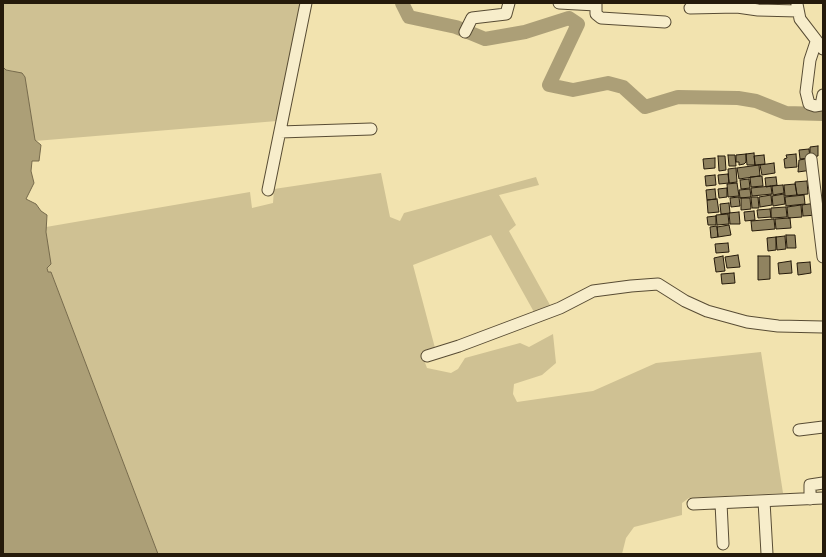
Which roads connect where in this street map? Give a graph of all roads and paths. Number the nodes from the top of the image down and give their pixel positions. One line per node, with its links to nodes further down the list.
1 (306, 3): 12 (street)
2 (509, 3): 8 (street)
3 (559, 3): 4 (street)
4 (596, 4): 7 (street)
5 (797, 7): 6 (street); 9 (street)
6 (690, 8)
7 (665, 22)
8 (467, 27)
9 (820, 45): 10 (street)
10 (823, 96)
11 (371, 129): 12 (street)
12 (280, 132): 14 (street)
13 (811, 159): 15 (street)
14 (268, 190)
15 (823, 257)
16 (823, 327): 17 (street)
17 (427, 356)
18 (823, 427): 19 (street)
19 (799, 430)
20 (823, 483): 22 (street)
21 (823, 498): 22 (street)
22 (810, 499): 23 (street)
23 (764, 501): 24 (street); 27 (street)
24 (721, 503): 25 (street); 26 (street)
25 (693, 504)
26 (723, 544)
27 (767, 554)

